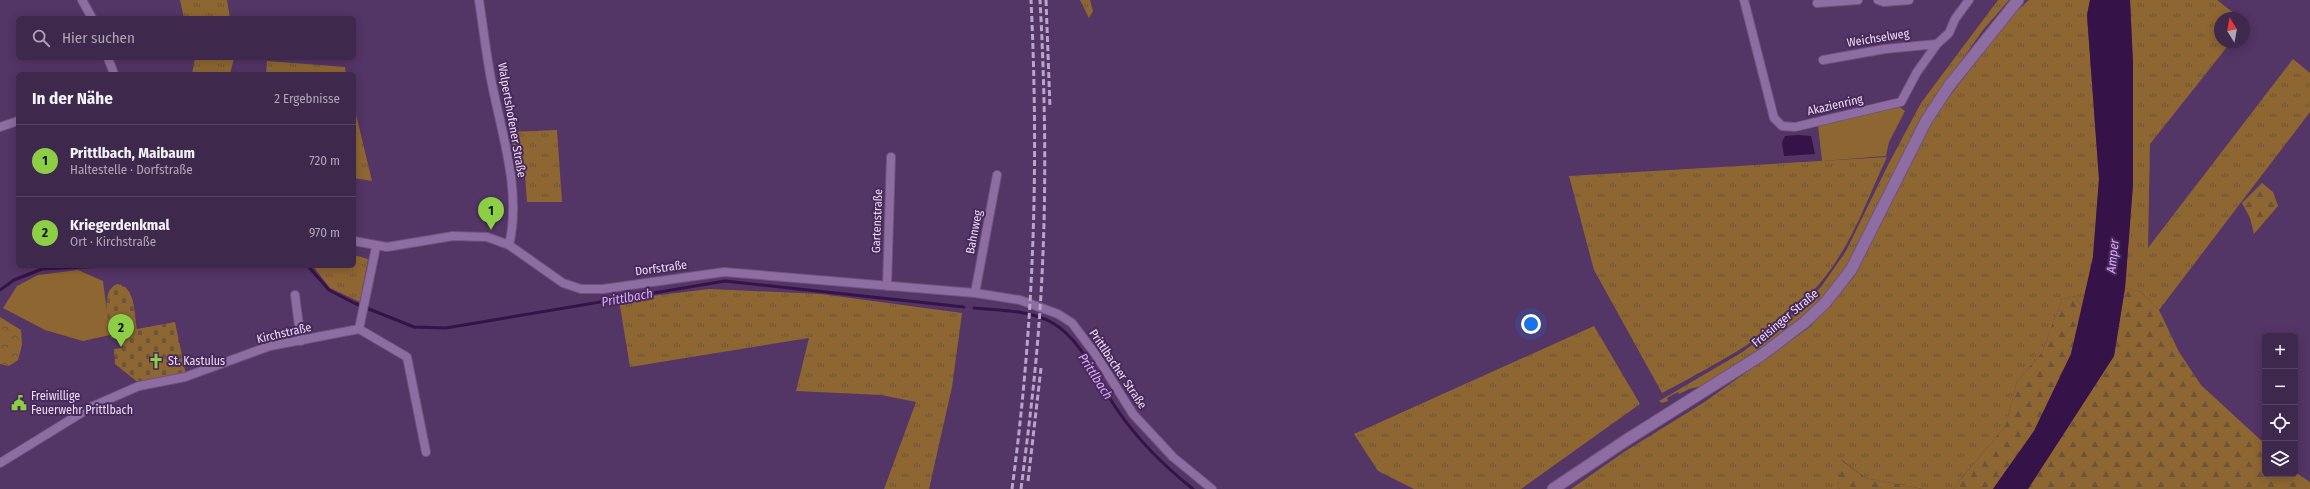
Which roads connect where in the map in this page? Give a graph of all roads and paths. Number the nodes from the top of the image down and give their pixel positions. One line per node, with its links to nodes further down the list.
1 (82, 0): 10 (street)
2 (479, 0): 20 (street, Walpertshofener Straße)
3 (1744, 0): 11 (street, Akazienring)
4 (1858, 0): 9 (street)
5 (1878, 0): 6 (street)
6 (1909, 0)
7 (1969, 0): 11 (street, Akazienring)
8 (2018, 0): 31 (main road, Freisinger Straße)
9 (1817, 3)
10 (91, 16)
11 (1937, 44): 13 (street, Weichselweg)
12 (109, 60): 14 (street)
13 (1823, 60)
14 (113, 72)
15 (16, 122): 16 (street)
16 (0, 127)
17 (891, 157): 22 (street, Gartenstraße)
18 (997, 175): 23 (street, Bahnweg)
19 (356, 242): 21 (street, Dorfstraße)
20 (509, 245): 21 (street, Dorfstraße); 22 (street, Dorfstraße)
21 (376, 247): 26 (street)
22 (887, 286): 23 (street, Dorfstraße)
23 (975, 293): 24 (street, Dorfstraße)
24 (986, 294): 30 (street, Prittlbacher Straße)
25 (295, 295): 27 (street)
26 (359, 329): 27 (street, Kirchstraße); 28 (street)
27 (301, 341): 29 (street, Kirchstraße)
28 (426, 452)
29 (0, 463)
30 (1212, 489)
31 (1553, 489)

